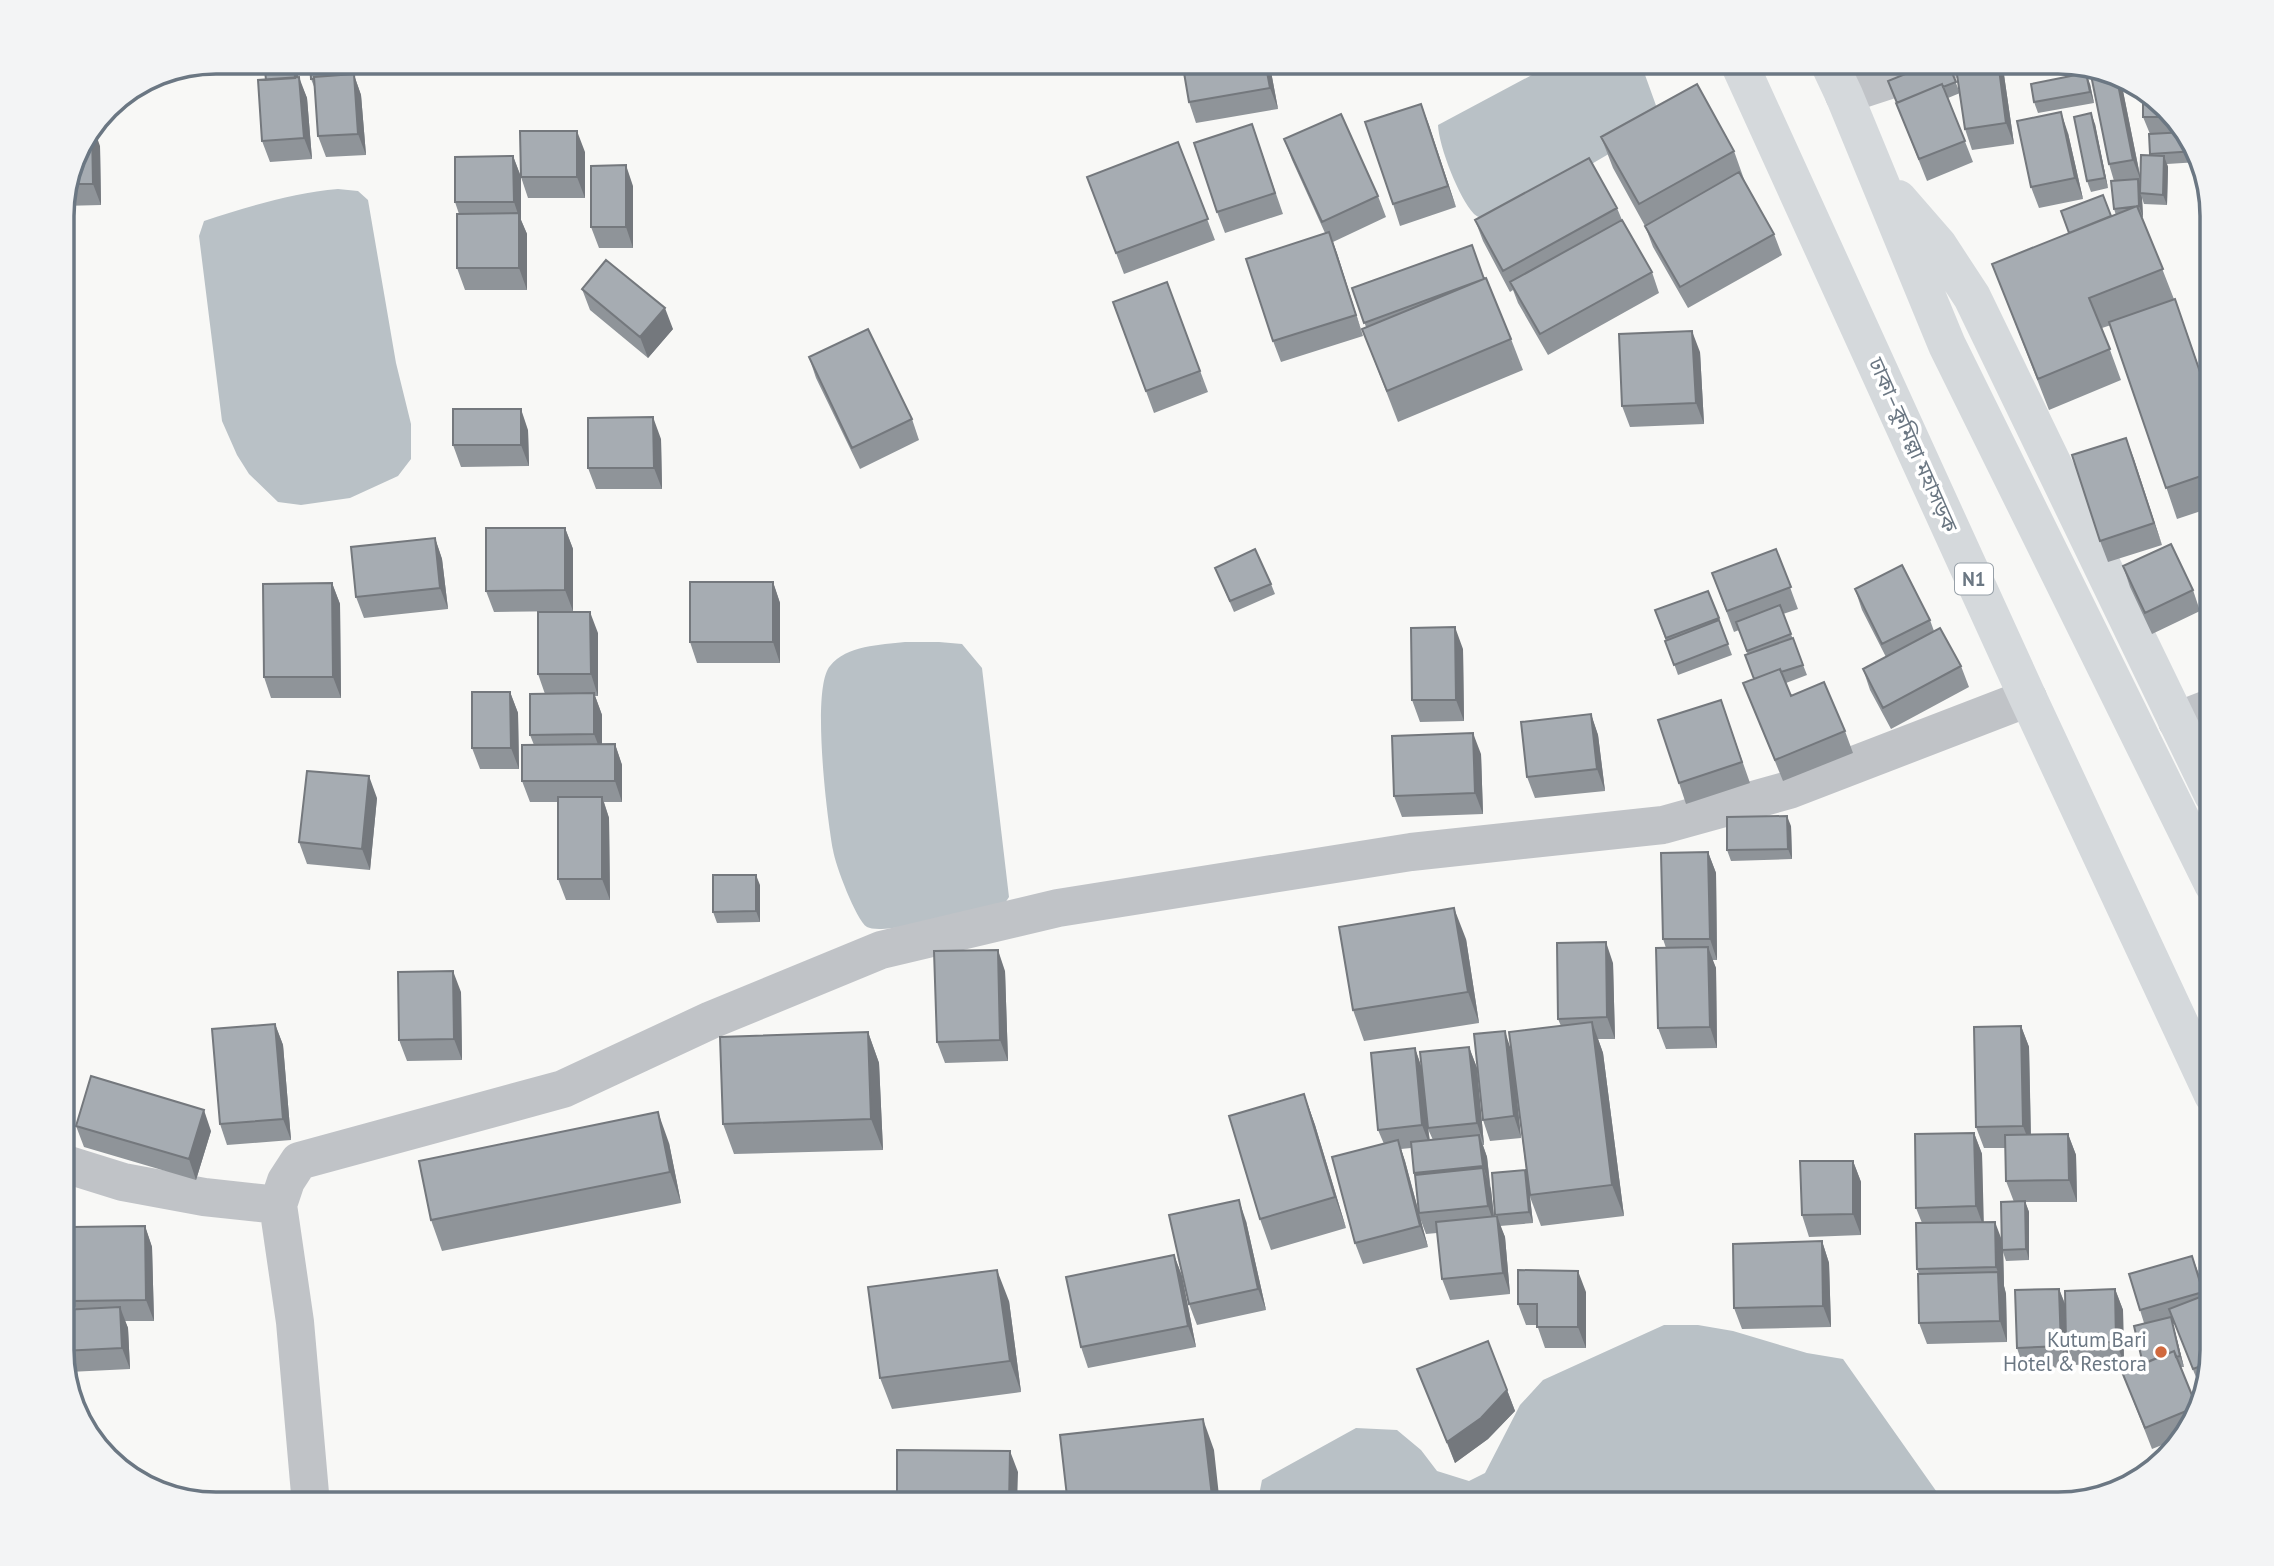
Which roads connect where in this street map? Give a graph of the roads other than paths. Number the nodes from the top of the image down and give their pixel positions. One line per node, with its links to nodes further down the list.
1 (1744, 74): 6 (highway, ঢাকা–কুমিল্লা মহাসড়ক / N1)
2 (1834, 74): 4 (highway)
3 (1908, 74): 4 (street)
4 (1844, 95): 5 (highway)
5 (1878, 176): 8 (highway); 10 (highway)
6 (2028, 698): 11 (highway, ঢাকা–কুমিল্লা মহাসড়ক / N1); 13 (street)
7 (2200, 712): 8 (street)
8 (2177, 721): 9 (highway)
9 (2200, 768)
10 (2200, 858)
11 (2200, 1067)
12 (74, 1167): 13 (street)
13 (278, 1205): 14 (street)
14 (310, 1492)

